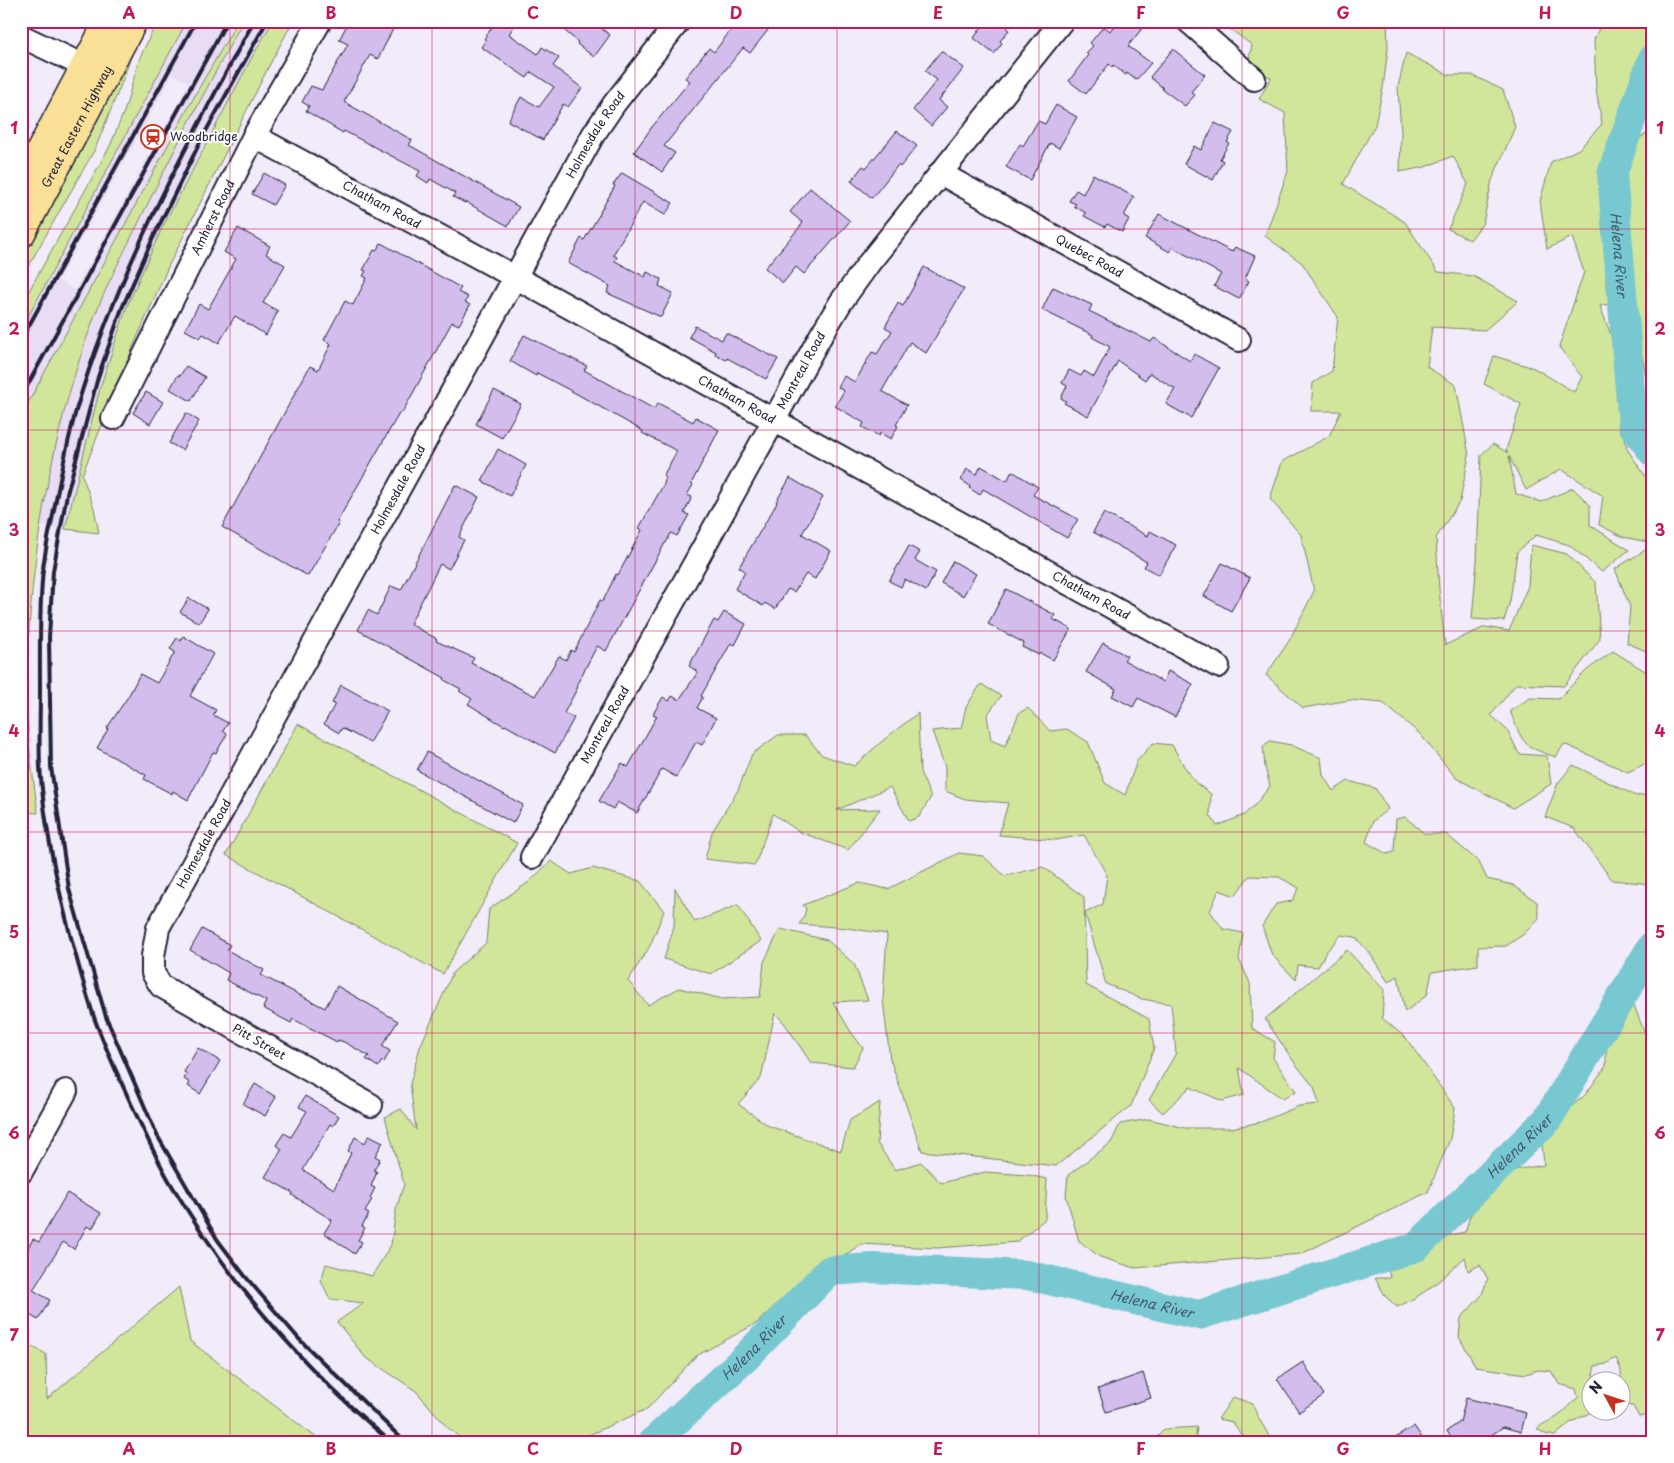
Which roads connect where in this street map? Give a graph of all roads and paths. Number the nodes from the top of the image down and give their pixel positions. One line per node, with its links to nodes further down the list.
1 (109, 21): 8 (highway, Great Eastern Highway)
2 (133, 21): 8 (highway, Great Eastern Highway)
3 (320, 21): 10 (street, Amherst Road)
4 (679, 21): 14 (street, Holmesdale Road)
5 (1062, 21): 11 (street, Montreal Road)
6 (1188, 21): 9 (street)
7 (21, 36): 8 (street)
8 (95, 71): 12 (highway, Great Eastern Highway); 13 (highway, Great Eastern Highway)
9 (1254, 79)
10 (254, 136): 14 (street, Chatham Road); 16 (street, Amherst Road)
11 (940, 173): 15 (street, Quebec Road); 17 (street, Montreal Road)
12 (21, 188)
13 (21, 233)
14 (515, 277): 17 (street, Chatham Road); 20 (street, Holmesdale Road)
15 (1239, 340)
16 (113, 418)
17 (774, 421): 18 (street, Chatham Road); 19 (street, Montreal Road)
18 (1218, 666)
19 (532, 857)
20 (153, 974): 22 (street, Pitt Street)
21 (66, 1091): 23 (street)
22 (371, 1105)
23 (21, 1172)

